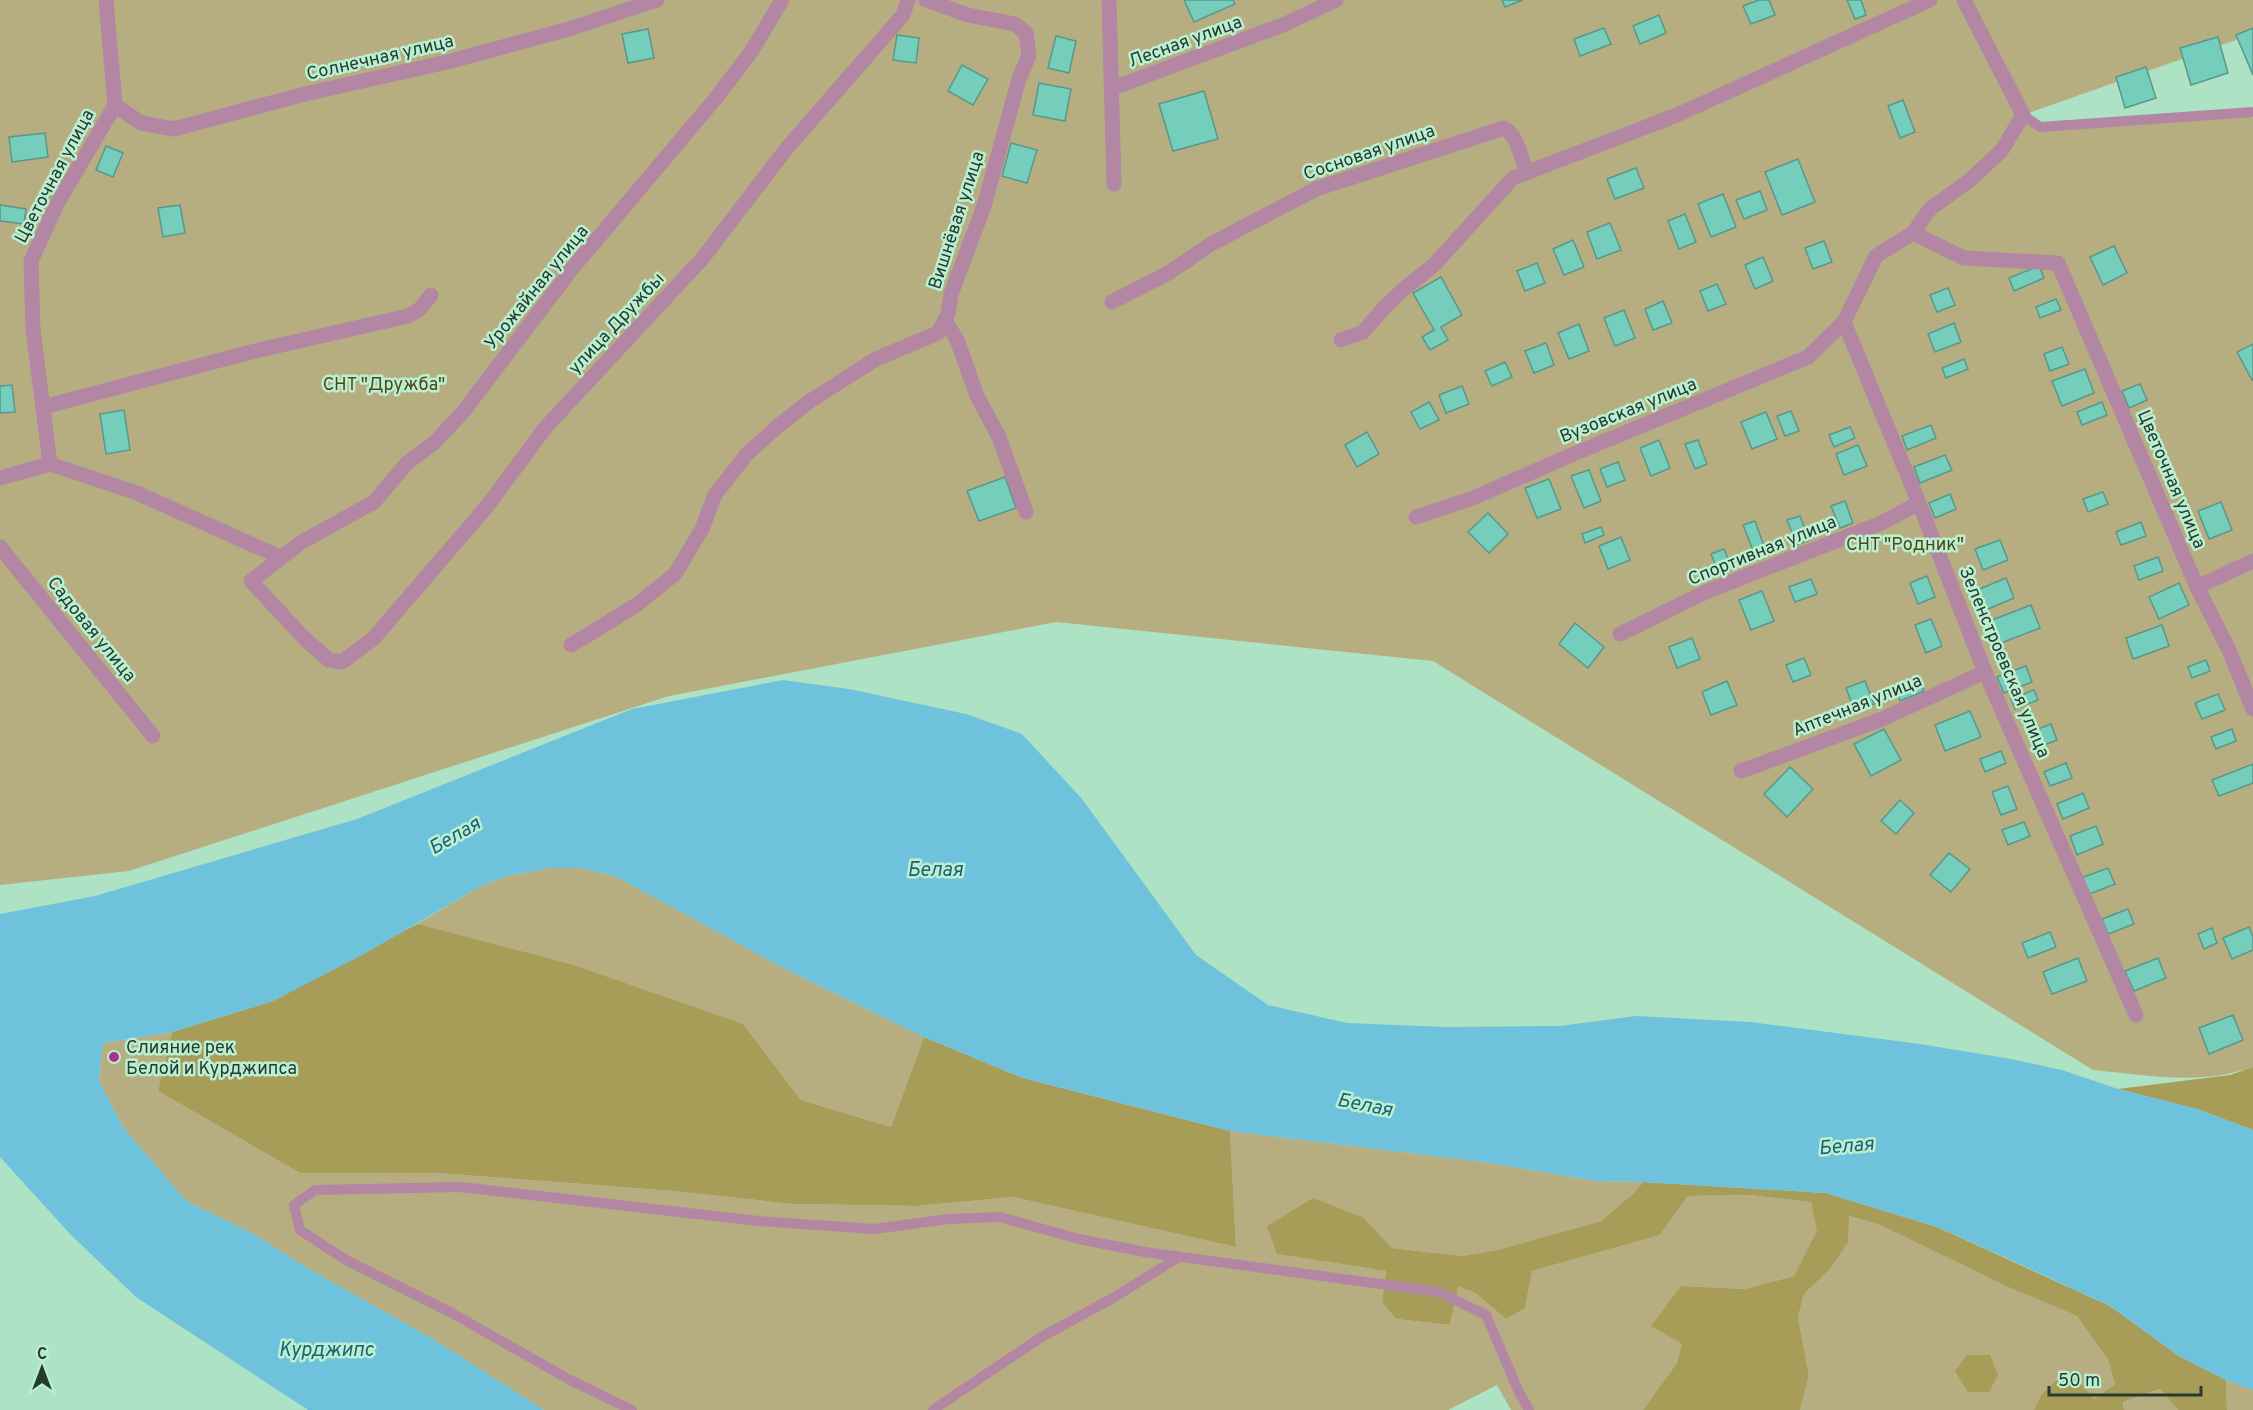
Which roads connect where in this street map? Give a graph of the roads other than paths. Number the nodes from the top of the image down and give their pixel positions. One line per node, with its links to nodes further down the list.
1 (106, 0): 11 (street, Цветочная улица)
2 (657, 0): 11 (street, Солнечная улица)
3 (782, 0): 29 (street, Урожайная улица)
4 (908, 0): 31 (street, улица Дружбы)
5 (926, 0): 19 (street, Вишнёвая улица)
6 (1109, 0): 10 (street)
7 (1336, 0): 10 (street, Лесная улица)
8 (1930, 0): 14 (street)
9 (1964, 0): 13 (street)
10 (1113, 88): 15 (street)
11 (115, 105): 22 (street, Цветочная улица)
12 (2253, 112): 13 (lane)
13 (2023, 115): 16 (street)
14 (1527, 172): 18 (street, Сосновая улица); 21 (street)
15 (1114, 184)
16 (1913, 233): 20 (street, Вузовская улица); 32 (street, Цветочная улица)
17 (431, 295): 22 (street)
18 (1112, 302)
19 (945, 320): 26 (street); 34 (street)
20 (1844, 322): 25 (street, Зеленстроевская улица); 27 (street, Вузовская улица)
21 (1341, 340)
22 (43, 407): 23 (street, Цветочная улица)
23 (50, 464): 24 (street); 29 (street)
24 (0, 478)
25 (1919, 503): 33 (street, Спортивная улица); 35 (street, Зеленстроевская улица)
26 (1026, 512)
27 (1416, 518)
28 (0, 547): 37 (street, Садовая улица)
29 (280, 557): 31 (street, Урожайная улица)
30 (2253, 561): 32 (street)
31 (251, 581)
32 (2197, 587): 36 (street, Цветочная улица)
33 (1620, 634)
34 (571, 645)
35 (1985, 672): 38 (street, Аптечная улица); 39 (street, Зеленстроевская улица)
36 (2253, 709)
37 (153, 736)
38 (1741, 771)
39 (2136, 1015)
40 (1179, 1257): 41 (lane); 42 (lane); 43 (lane)
41 (632, 1410)
42 (933, 1410)
43 (1529, 1410)

